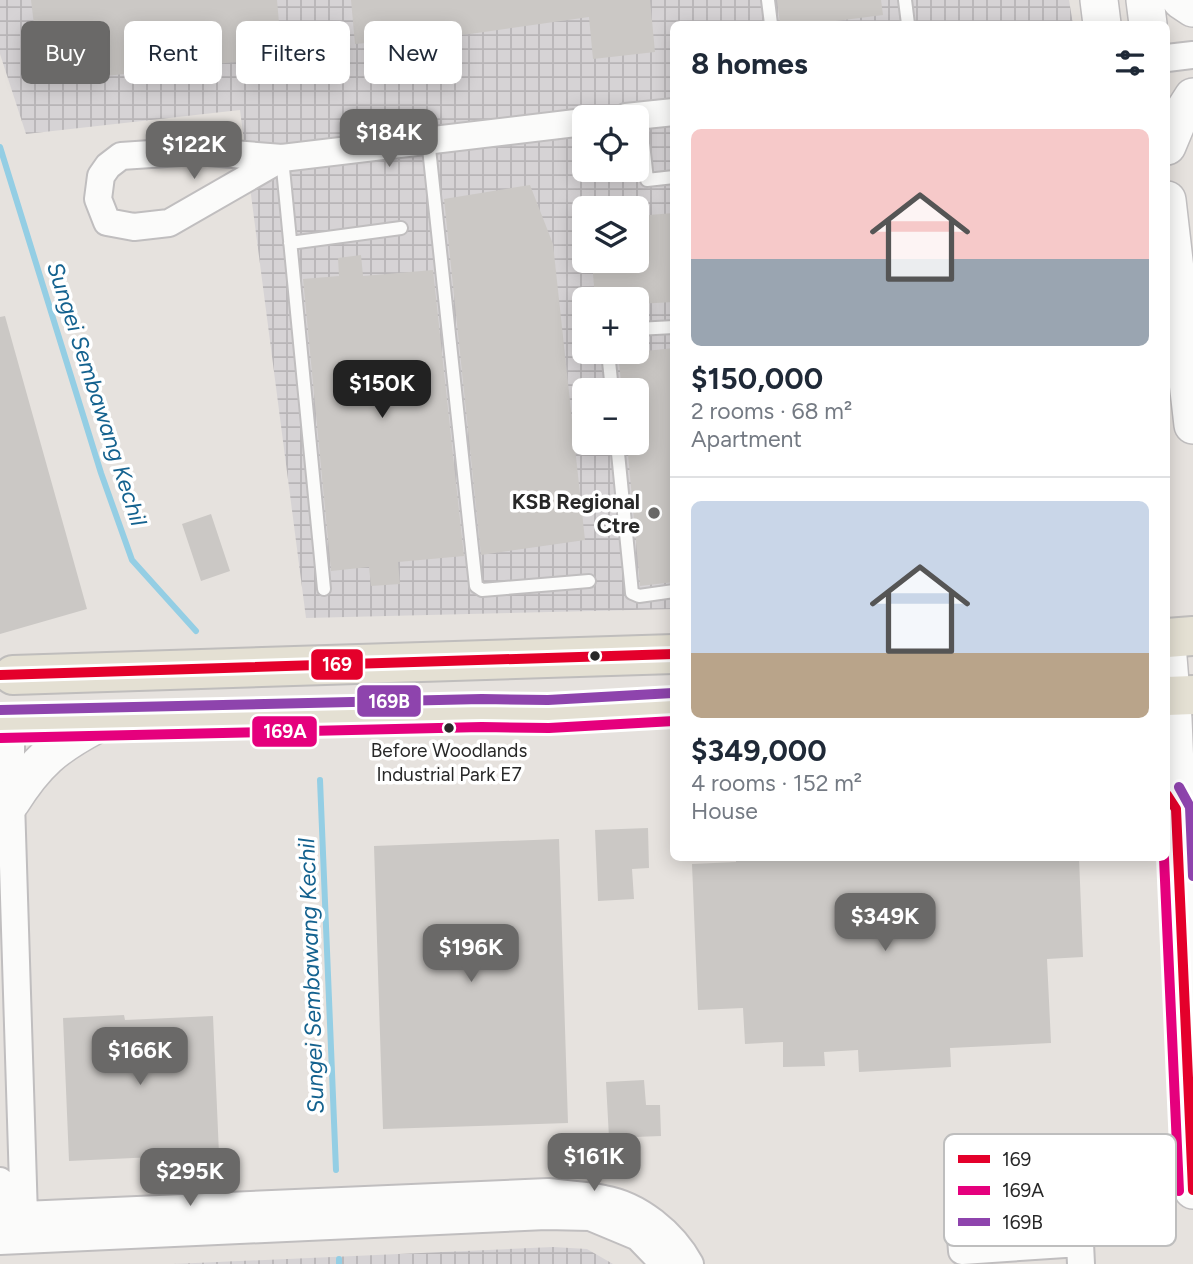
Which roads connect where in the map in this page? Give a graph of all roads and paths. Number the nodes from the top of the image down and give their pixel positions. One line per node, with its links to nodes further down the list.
1 (768, 0): 7 (lane)
2 (905, 0): 8 (lane)
3 (1099, 0): 9 (main road)
4 (1145, 0): 10 (main road)
5 (1181, 0): 6 (main road)
6 (1193, 8)
7 (771, 21)
8 (908, 21)
9 (1102, 21)
10 (1147, 21)
11 (1193, 55): 12 (street)
12 (1170, 58)
13 (1193, 97): 18 (main road)
14 (670, 112): 15 (street)
15 (649, 114)
16 (572, 123): 17 (street)
17 (428, 139): 19 (street); 29 (lane)
18 (1170, 139)
19 (282, 158): 19 (street); 24 (lane)
20 (670, 177): 21 (lane)
21 (649, 180)
22 (1170, 226): 27 (main road)
23 (401, 228): 24 (lane)
24 (290, 243): 30 (lane)
25 (670, 327): 26 (lane)
26 (649, 328)
27 (1193, 425)
28 (618, 455): 31 (lane)
29 (589, 581)
30 (324, 589)
31 (670, 592)
32 (1193, 636): 33 (main road)
33 (1170, 638)
34 (670, 654): 36 (main road)
35 (1170, 660): 37 (main road)
36 (6, 675)
37 (1177, 696): 42 (main road)
38 (670, 707): 40 (main road)
39 (6, 724): 40 (main road); 41 (street)
40 (97, 724): 41 (main road)
41 (11, 802): 45 (street)
42 (1172, 802): 44 (main road)
43 (0, 1181): 45 (street)
44 (1193, 1190)
45 (8, 1214): 47 (street); 51 (street)
46 (0, 1227): 47 (street)
47 (0, 1241): 51 (street); 52 (street)
48 (961, 1246): 49 (street)
49 (1035, 1246)
50 (1080, 1246): 53 (street)
51 (679, 1260)
52 (3, 1264)
53 (1081, 1264)

